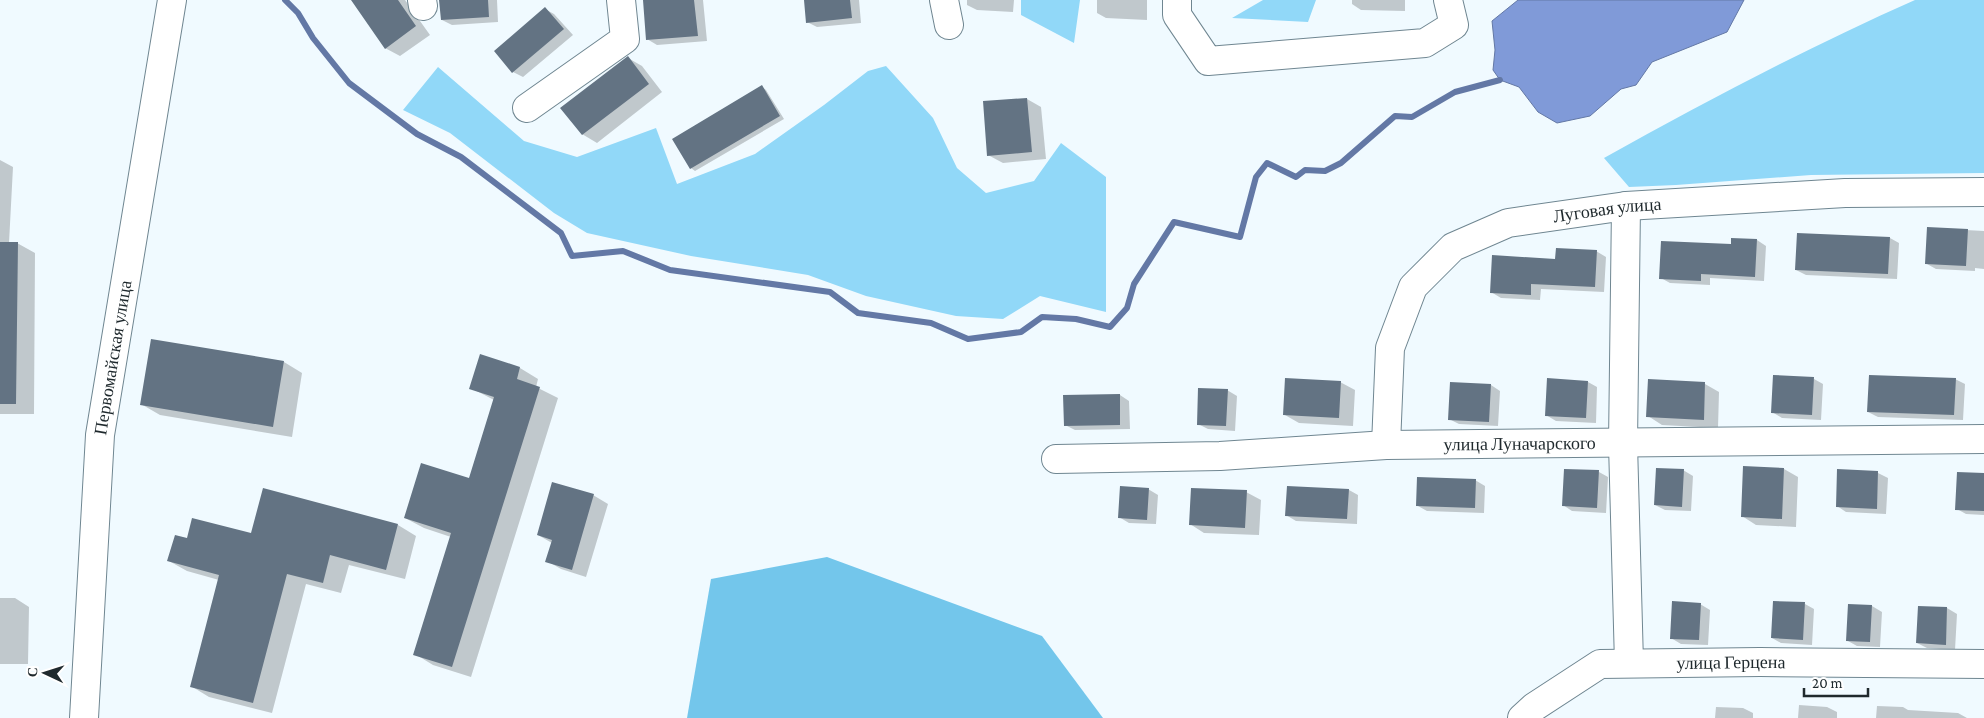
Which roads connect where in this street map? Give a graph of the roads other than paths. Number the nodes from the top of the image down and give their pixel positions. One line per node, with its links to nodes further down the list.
1 (172, 0): 14 (street, Первомайская улица)
2 (621, 0): 5 (street)
3 (1177, 7): 4 (street)
4 (1451, 13)
5 (527, 108)
6 (1984, 192): 7 (street, Луговая улица)
7 (1626, 206): 9 (street); 10 (street, Луговая улица)
8 (1984, 439): 9 (street, улица Луначарского)
9 (1623, 444): 10 (street, улица Луначарского); 12 (street)
10 (1386, 445): 11 (street, улица Луначарского)
11 (1056, 459)
12 (1629, 663): 13 (street, улица Герцена); 15 (street, улица Герцена)
13 (1984, 664)
14 (84, 718)
15 (1522, 718)

